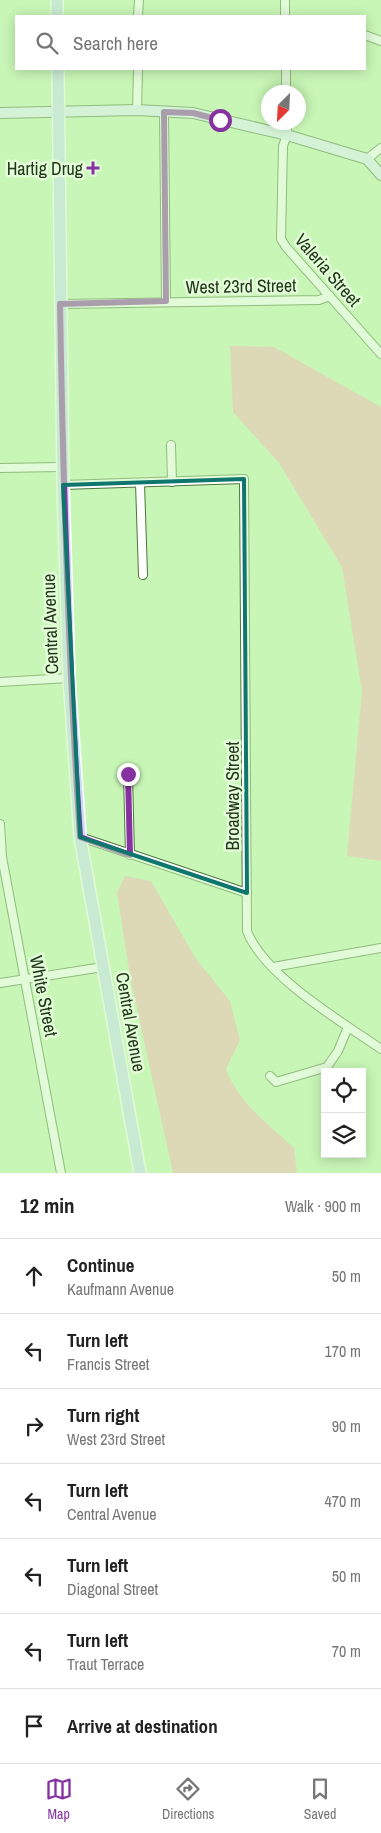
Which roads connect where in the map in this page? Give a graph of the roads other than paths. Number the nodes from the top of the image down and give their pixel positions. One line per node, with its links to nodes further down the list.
1 (57, 0): 4 (main road)
2 (139, 0): 5 (street)
3 (285, 0): 6 (street)
4 (57, 15)
5 (138, 15)
6 (285, 15)
7 (366, 35): 8 (street)
8 (381, 41)
9 (58, 70): 14 (main road, Central Avenue)
10 (138, 70): 13 (street)
11 (286, 70): 12 (street)
12 (286, 85)
13 (137, 110): 14 (main road); 15 (main road)
14 (58, 111): 16 (main road); 24 (main road, Central Avenue)
15 (164, 112): 18 (main road); 23 (street)
16 (0, 113)
17 (287, 130): 18 (street, Valeria Street)
18 (287, 135): 20 (main road); 22 (street, Valeria Street)
19 (381, 148): 20 (street)
20 (367, 159): 21 (main road)
21 (381, 175)
22 (330, 296): 23 (street, West 23rd Street); 25 (street, Valeria Street)
23 (166, 301): 24 (street, West 23rd Street)
24 (60, 304): 27 (main road, Central Avenue)
25 (381, 354)
26 (170, 445): 29 (street)
27 (62, 467): 28 (street); 31 (main road, Central Avenue)
28 (0, 468)
29 (172, 482): 30 (street); 39 (street, Broadway Street)
30 (140, 483): 31 (street); 32 (street)
31 (63, 485): 33 (main road, Central Avenue)
32 (143, 575)
33 (69, 678): 34 (street); 37 (main road, Central Avenue)
34 (0, 682)
35 (128, 774): 38 (street)
36 (0, 824): 43 (street, White Street)
37 (80, 837): 38 (street); 41 (main road, Central Avenue)
38 (130, 855): 39 (street)
39 (247, 893): 42 (street, Broadway Street)
40 (381, 948): 42 (street)
41 (103, 967): 43 (street); 49 (main road, Central Avenue)
42 (273, 967): 45 (street, Broadway Street)
43 (26, 979): 44 (street); 48 (street, White Street)
44 (0, 983)
45 (348, 1027): 46 (street, Broadway Street); 47 (street)
46 (381, 1049)
47 (270, 1076)
48 (61, 1173)
49 (140, 1173)

